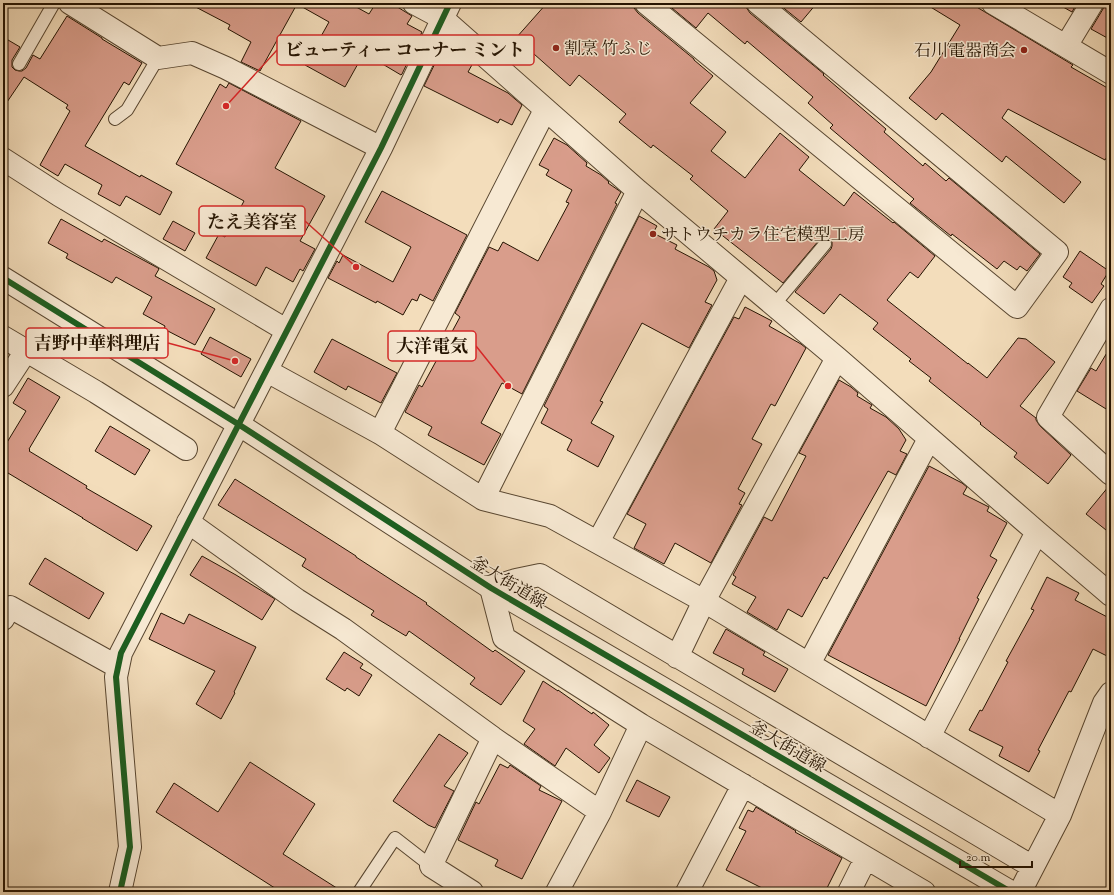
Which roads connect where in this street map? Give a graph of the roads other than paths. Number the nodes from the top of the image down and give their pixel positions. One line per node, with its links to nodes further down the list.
1 (54, 3): 11 (lane)
2 (70, 3): 10 (street)
3 (414, 3): 8 (street)
4 (646, 3): 5 (street)
5 (758, 3)
6 (993, 3): 9 (street)
7 (1092, 3): 9 (street)
8 (446, 11): 13 (street); 15 (street)
9 (1066, 46): 12 (street)
10 (158, 58): 14 (lane); 15 (street)
11 (19, 64)
12 (1111, 73)
13 (545, 110): 17 (street); 30 (street)
14 (115, 119)
15 (381, 148): 23 (street)
16 (3, 158): 23 (street)
17 (638, 191): 20 (street); 34 (street)
18 (825, 244): 21 (lane)
19 (3, 278): 29 (street, 釜大街道線)
20 (741, 278): 21 (street); 37 (street)
21 (774, 305): 26 (street)
22 (1111, 309): 33 (street)
23 (286, 330): 27 (street)
24 (3, 337): 25 (street)
25 (26, 351): 28 (street); 32 (street)
26 (837, 358): 31 (street); 40 (street)
27 (267, 371): 29 (street); 30 (street)
28 (3, 386)
29 (238, 424): 35 (street); 38 (street, 釜大街道線)
30 (380, 433): 34 (street)
31 (929, 439): 36 (street); 43 (street)
32 (186, 448)
33 (1111, 474)
34 (484, 499): 37 (street)
35 (188, 522): 44 (street); 48 (street)
36 (1037, 532): 39 (street); 47 (street)
37 (598, 542): 40 (street)
38 (491, 588): 42 (street); 46 (street); 62 (street, 釜大街道線)
39 (1111, 595)
40 (704, 601): 42 (street); 43 (street)
41 (3, 619): 44 (street)
42 (677, 657): 54 (street)
43 (810, 664): 47 (street)
44 (118, 667): 55 (street)
45 (1111, 693): 51 (street)
46 (641, 725): 49 (street); 50 (street)
47 (929, 737): 51 (street)
48 (493, 738): 50 (street); 53 (street)
49 (743, 785): 52 (street); 59 (street)
50 (600, 812): 58 (street)
51 (1060, 815): 54 (street)
52 (866, 858): 60 (street); 61 (street)
53 (431, 866): 56 (lane); 57 (street)
54 (1033, 867): 63 (street)
55 (120, 892)
56 (359, 892)
57 (472, 892)
58 (557, 892)
59 (687, 892)
60 (849, 892)
61 (924, 892)
62 (1011, 892)
63 (1020, 892)

